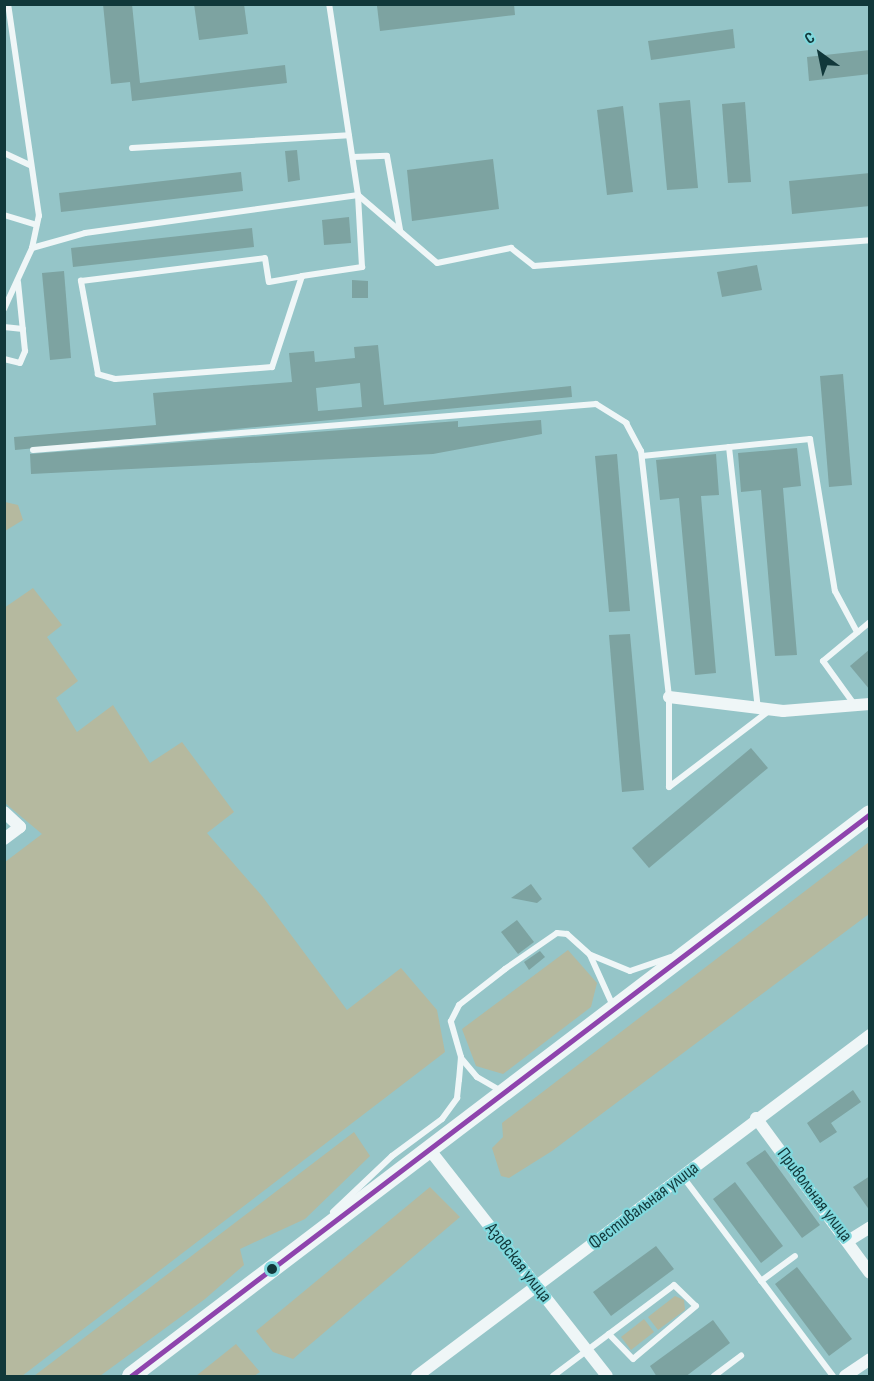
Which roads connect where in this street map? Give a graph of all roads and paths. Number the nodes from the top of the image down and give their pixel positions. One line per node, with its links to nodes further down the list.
1 (8, 4): 7 (lane)
2 (329, 4): 3 (lane)
3 (349, 135): 4 (lane); 6 (lane)
4 (132, 148)
5 (4, 153): 7 (lane)
6 (353, 157): 8 (lane); 11 (lane)
7 (30, 165): 10 (lane)
8 (358, 195): 11 (lane); 13 (lane); 14 (lane)
9 (4, 215): 10 (lane)
10 (37, 225): 13 (lane)
11 (400, 230): 12 (lane)
12 (870, 240)
13 (32, 248): 15 (lane)
14 (302, 276): 14 (lane)
15 (18, 280): 16 (lane); 18 (lane)
16 (4, 309)
17 (4, 327): 18 (lane)
18 (23, 329): 19 (lane)
19 (4, 359)
20 (729, 447): 22 (lane); 24 (lane); 28 (lane)
21 (33, 450): 22 (lane)
22 (642, 456): 25 (lane)
23 (870, 622): 24 (lane)
24 (857, 632): 27 (lane)
25 (669, 697): 28 (street); 28 (lane)
26 (870, 704): 27 (street)
27 (855, 705): 28 (street)
28 (764, 709)
29 (4, 812): 31 (street)
30 (870, 814): 32 (main road)
31 (4, 839)
32 (688, 951): 33 (lane); 34 (main road)
33 (590, 954): 34 (lane); 36 (lane)
34 (614, 1008): 37 (main road)
35 (870, 1035): 38 (street, Фестивальная улица)
36 (461, 1057): 37 (lane); 44 (lane)
37 (504, 1092): 39 (main road)
38 (756, 1118): 40 (street, Фестивальная улица); 42 (street, Привольная улица)
39 (429, 1149): 44 (main road); 47 (street, Азовская улица)
40 (683, 1177): 46 (lane); 47 (street, Фестивальная улица)
41 (870, 1227): 42 (street)
42 (848, 1242): 45 (street, Привольная улица)
43 (795, 1256): 46 (lane)
44 (278, 1264): 52 (main road)
45 (870, 1273)
46 (761, 1281): 57 (lane)
47 (537, 1287): 49 (street, Азовская улица); 53 (street, Фестивальная улица)
48 (609, 1334): 48 (lane); 49 (lane)
49 (587, 1351): 54 (lane); 55 (street, Азовская улица)
50 (741, 1356): 56 (lane)
51 (870, 1359): 58 (street)
52 (131, 1377)
53 (417, 1377)
54 (553, 1377)
55 (607, 1377)
56 (714, 1377)
57 (834, 1377)
58 (845, 1377)

